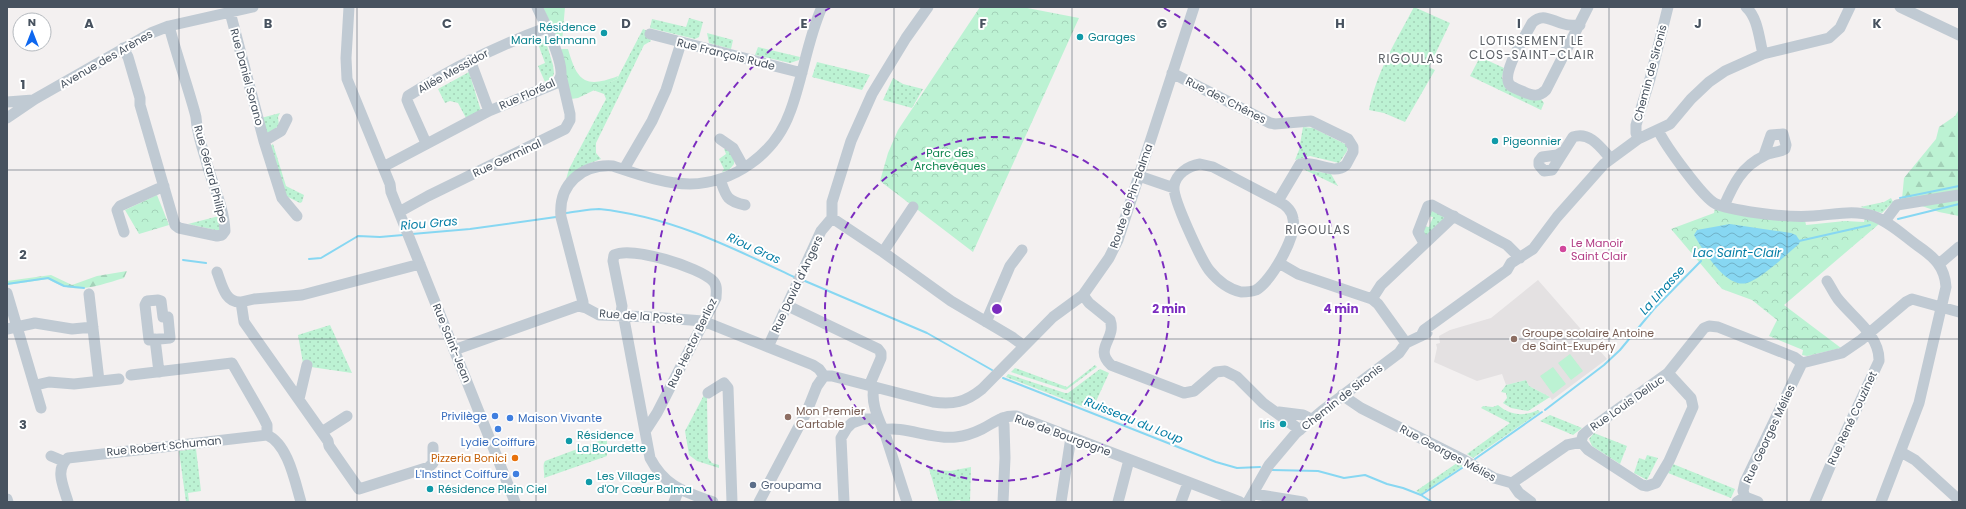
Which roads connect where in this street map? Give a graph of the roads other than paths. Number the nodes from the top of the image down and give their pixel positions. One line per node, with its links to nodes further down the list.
1 (252, 7): 12 (street, Avenue des Arènes)
2 (349, 7): 38 (street, Rue Saint-Jean)
3 (537, 7): 15 (street, Rue Floréal)
4 (928, 7): 53 (street)
5 (1194, 7): 23 (street, Route de Pin-Balma)
6 (1588, 7): 13 (street)
7 (1668, 7): 32 (street, Chemin de Sironis)
8 (1746, 7): 20 (street)
9 (1850, 7): 20 (street, Chemin de Sironis)
10 (1900, 7): 17 (street)
11 (818, 8): 22 (street)
12 (230, 12): 14 (street, Avenue des Arènes); 33 (street, Rue Daniel Sorano)
13 (1580, 25): 13 (street)
14 (169, 26): 19 (street, Avenue des Arènes); 44 (street, Rue Gérard Philipe)
15 (546, 28): 21 (street, Allée Messidor); 24 (street, Rue Floréal)
16 (650, 34): 18 (street, Rue François Rude)
17 (1959, 35)
18 (681, 43): 22 (street, Rue François Rude); 40 (street)
19 (123, 48): 25 (street, Avenue des Arènes); 44 (street, Rue Gérard Philipe)
20 (1762, 54): 30 (street, Chemin de Sironis)
21 (470, 60): 27 (street, Rue Floréal); 34 (street, Allée Messidor)
22 (802, 73): 39 (street)
23 (1172, 73): 41 (street, Route de Pin-Balma); 46 (street, Rue des Chênes)
24 (561, 75): 27 (street, Rue Floréal); 50 (street, Rue Germinal)
25 (33, 100): 26 (street, Avenue des Arènes); 28 (street, Avenue des Arènes)
26 (7, 102)
27 (489, 111): 34 (street, Rue Floréal)
28 (7, 118)
29 (287, 119): 33 (street, Rue Daniel Sorano)
30 (1659, 132): 32 (street, Chemin de Sironis); 48 (street)
31 (720, 139): 39 (street)
32 (1638, 139): 37 (street, Chemin de Sironis)
33 (264, 141): 51 (street, Rue Daniel Sorano)
34 (426, 143): 38 (street, Rue Floréal)
35 (1564, 151): 37 (street)
36 (1764, 155): 48 (street)
37 (1611, 159): 60 (street, Chemin de Sironis)
38 (385, 165): 50 (street, Rue Saint-Jean)
39 (744, 168): 42 (street)
40 (624, 169): 42 (street); 72 (street)
41 (1140, 172): 43 (street); 68 (street, Route de Pin-Balma)
42 (720, 179): 47 (street)
43 (1175, 184): 46 (street); 61 (street)
44 (164, 186): 55 (street)
45 (1959, 195): 54 (street)
46 (1278, 201): 61 (street)
47 (745, 205)
48 (1724, 206): 54 (street)
49 (913, 207): 59 (street)
50 (399, 212): 62 (street, Rue Saint-Jean)
51 (297, 216)
52 (1454, 216): 56 (street); 56 (street); 60 (street)
53 (832, 218): 59 (street); 71 (street, Rue David d'Angers)
54 (1884, 221): 63 (street)
55 (124, 232)
56 (1424, 243): 69 (street)
57 (1959, 247): 63 (street)
58 (1022, 250): 79 (street)
59 (883, 252): 79 (street)
60 (1520, 258): 84 (street, Chemin de Sironis)
61 (1278, 263): 69 (street)
62 (420, 264): 70 (street); 87 (street, Rue Saint-Jean)
63 (1939, 264): 73 (street)
64 (217, 272): 70 (street)
65 (1827, 281): 82 (street, Rue René Couzinet)
66 (7, 293): 80 (street)
67 (89, 294): 81 (street)
68 (1083, 295): 85 (street, Route de Pin-Balma); 104 (street)
69 (1372, 299): 84 (street)
70 (241, 302): 101 (street)
71 (788, 306): 86 (street, Rue David d'Angers); 97 (street)
72 (583, 307): 75 (street, Rue de la Poste); 87 (street)
73 (1942, 307): 74 (street); 82 (street); 119 (street)
74 (1959, 312)
75 (622, 316): 78 (street, Rue de la Poste); 78 (street, Rue Hector Berlioz); 105 (street)
76 (163, 317): 77 (street); 77 (street); 83 (street)
77 (147, 319): 83 (street)
78 (703, 321): 86 (street, Rue de la Poste); 106 (street, Rue Hector Berlioz)
79 (986, 322): 85 (street)
80 (12, 327): 81 (street); 96 (street)
81 (93, 327): 95 (street)
82 (1868, 334): 88 (street); 148 (street, Rue René Couzinet)
83 (156, 339): 90 (street)
84 (1406, 344): 98 (street, Chemin de Sironis)
85 (1024, 346): 97 (street, Route de Pin-Balma)
86 (768, 347): 93 (street, Rue de la Poste)
87 (454, 350): 133 (street, Rue Saint-Jean)
88 (1802, 363): 91 (street, Rue Louis Delluc); 129 (street, Rue Georges Mélies)
89 (307, 365): 101 (street)
90 (159, 372): 92 (street); 115 (street)
91 (1668, 374): 117 (street, Rue Louis Delluc); 117 (street)
92 (131, 375)
93 (824, 376): 97 (street, Route de Pin-Balma); 137 (street)
94 (119, 379): 95 (street)
95 (99, 381): 96 (street)
96 (36, 385): 102 (street)
97 (875, 387): 109 (street)
98 (1352, 388): 100 (street, Chemin de Sironis); 103 (street)
99 (708, 393): 136 (street)
100 (1342, 395): 103 (street, Rue Georges Mélies); 110 (street, Chemin de Sironis)
101 (299, 399): 114 (street)
102 (41, 408)
103 (1361, 408): 124 (street, Rue Georges Mélies)
104 (1276, 411): 110 (street); 113 (street)
105 (641, 412): 106 (street); 111 (street)
106 (657, 413): 111 (street, Rue Hector Berlioz)
107 (347, 416): 114 (street)
108 (1002, 418): 112 (street, Rue de Bourgogne); 116 (street, Rue de Bourgogne); 140 (street)
109 (877, 419): 112 (street); 138 (street)
110 (1311, 419): 113 (street, Chemin de Sironis)
111 (646, 430): 125 (street)
112 (883, 430): 139 (street)
113 (1300, 430): 128 (street, Chemin de Sironis)
114 (322, 432): 118 (street)
115 (267, 435): 122 (street, Rue Robert Schuman); 132 (street)
116 (1071, 437): 121 (street, Rue de Bourgogne); 141 (street)
117 (1581, 442): 124 (street, Rue Louis Delluc)
118 (434, 447)
119 (1901, 452): 126 (street); 149 (street)
120 (51, 456): 122 (street)
121 (1129, 460): 123 (street, Rue de Bourgogne); 142 (street)
122 (63, 461): 131 (street)
123 (1188, 483): 143 (street); 144 (street, Rue de Bourgogne)
124 (1512, 483): 146 (street)
125 (679, 489): 134 (street); 135 (street)
126 (1957, 496)
127 (7, 499): 130 (street)
128 (1252, 499): 145 (street)
129 (1741, 499): 147 (street)
130 (8, 502)
131 (68, 502)
132 (301, 502)
133 (515, 502)
134 (674, 502)
135 (713, 502)
136 (732, 502)
137 (759, 502)
138 (844, 502)
139 (907, 502)
140 (1003, 502)
141 (1060, 502)
142 (1118, 502)
143 (1181, 502)
144 (1240, 502)
145 (1303, 502)
146 (1531, 502)
147 (1758, 502)
148 (1815, 502)
149 (1881, 502)

